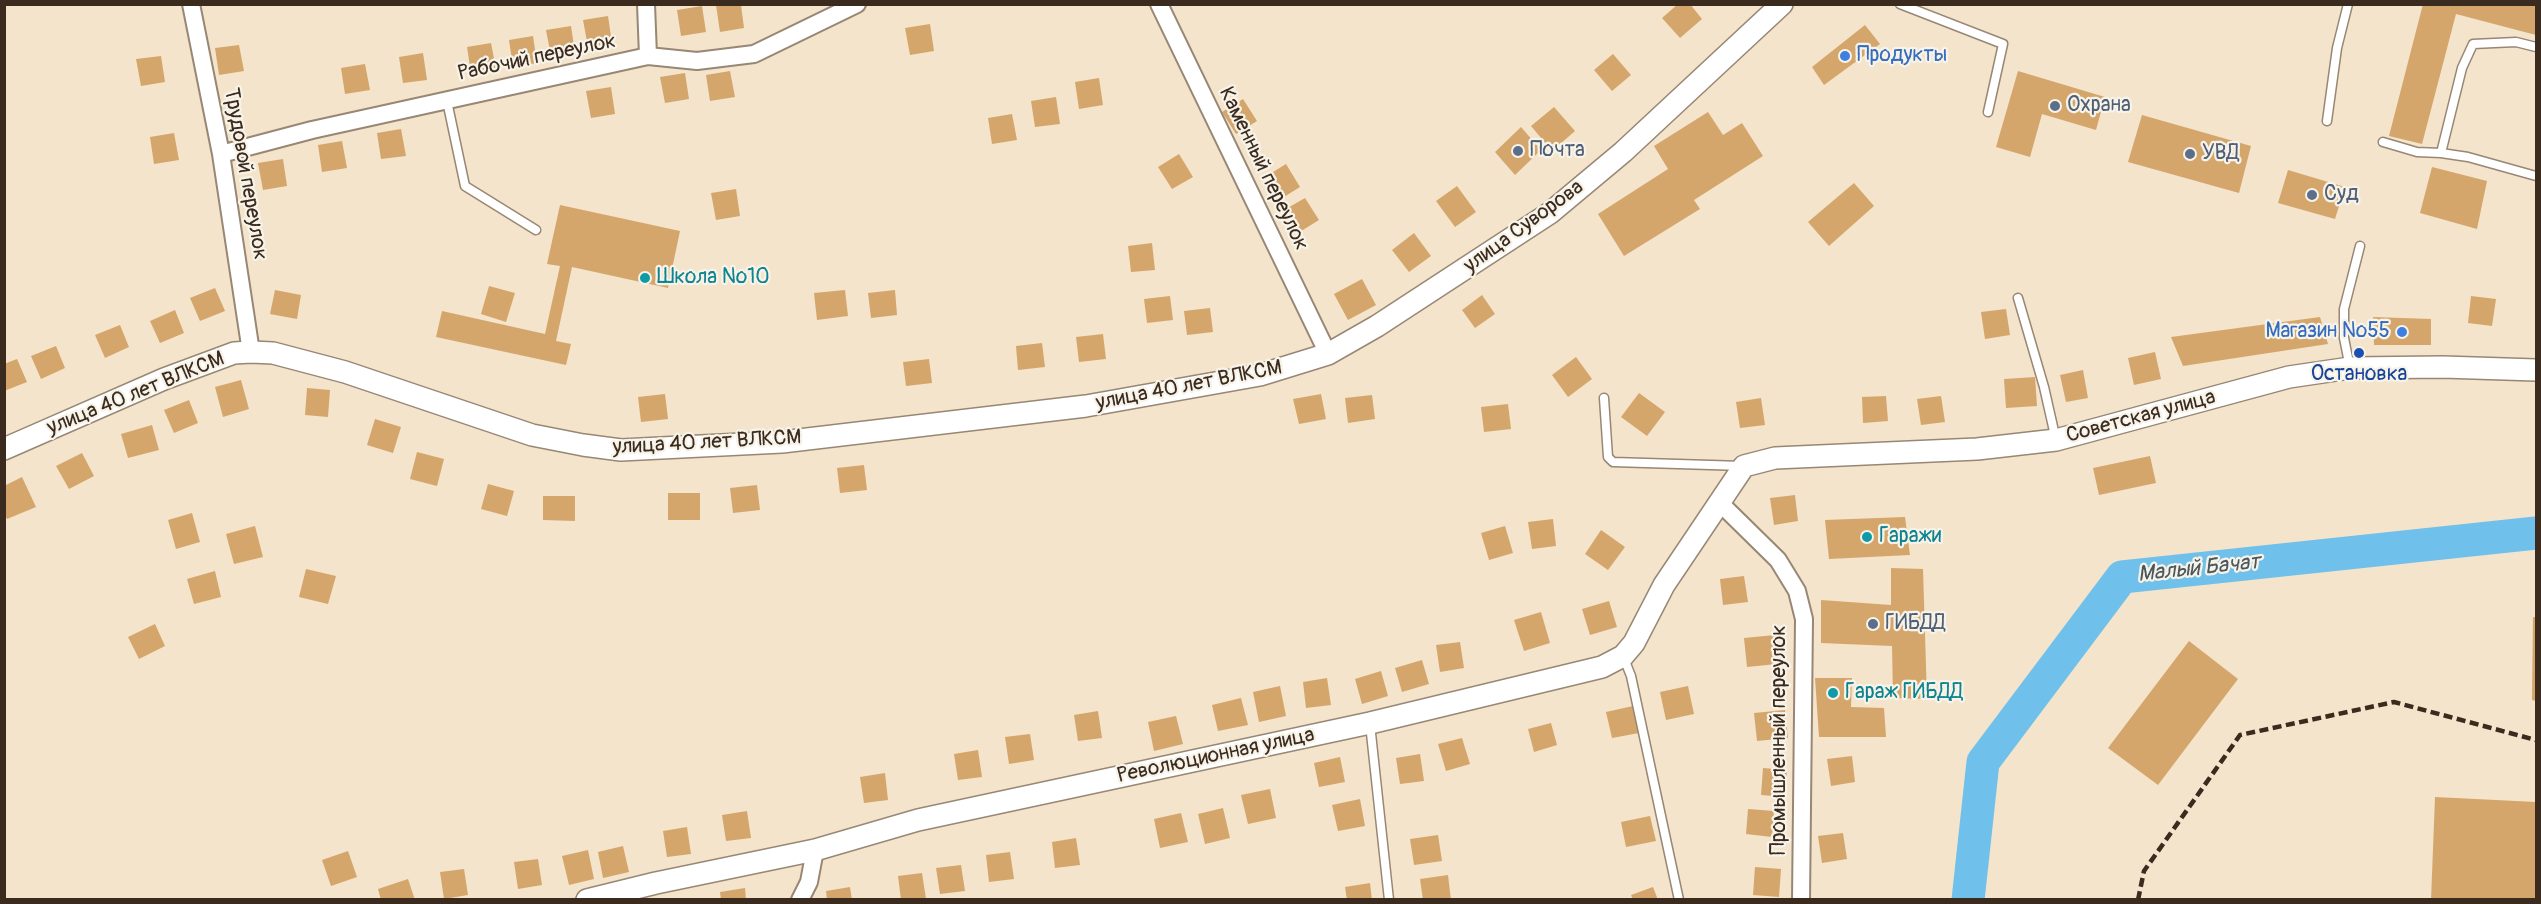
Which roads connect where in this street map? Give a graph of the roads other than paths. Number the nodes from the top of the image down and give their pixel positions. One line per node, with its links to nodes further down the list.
1 (190, 4): 15 (street, Трудовой переулок)
2 (646, 4): 9 (street)
3 (857, 4): 9 (street, Рабочий переулок)
4 (1159, 4): 21 (street, Каменный переулок)
5 (1782, 4): 21 (street, улица Суворова)
6 (1900, 4): 11 (lane)
7 (2348, 4): 12 (lane)
8 (2536, 47): 14 (lane)
9 (648, 56): 10 (street, Рабочий переулок)
10 (447, 100): 15 (street, Рабочий переулок); 17 (lane)
11 (1988, 112)
12 (2327, 121)
13 (2383, 142): 14 (lane)
14 (2441, 153): 16 (lane)
15 (221, 154): 20 (street, Трудовой переулок)
16 (2536, 176)
17 (536, 230)
18 (2360, 246): 22 (lane)
19 (2018, 298): 25 (lane)
20 (251, 351): 21 (street, улица 40 лет ВЛКСМ); 26 (street, улица 40 лет ВЛКСМ)
21 (1328, 354)
22 (2350, 368): 23 (street, Советская улица); 25 (street, Советская улица)
23 (2536, 370)
24 (1604, 398): 27 (lane)
25 (2056, 440): 27 (street, Советская улица)
26 (4, 449)
27 (1744, 466): 28 (street)
28 (1720, 503): 29 (street); 36 (street, Промышленный переулок)
29 (1623, 656): 30 (street, Революционная улица); 35 (lane)
30 (1370, 723): 31 (street, Революционная улица); 34 (lane)
31 (815, 850): 32 (street, Революционная улица); 33 (street)
32 (587, 900)
33 (800, 900)
34 (1389, 900)
35 (1679, 900)
36 (1801, 900)

